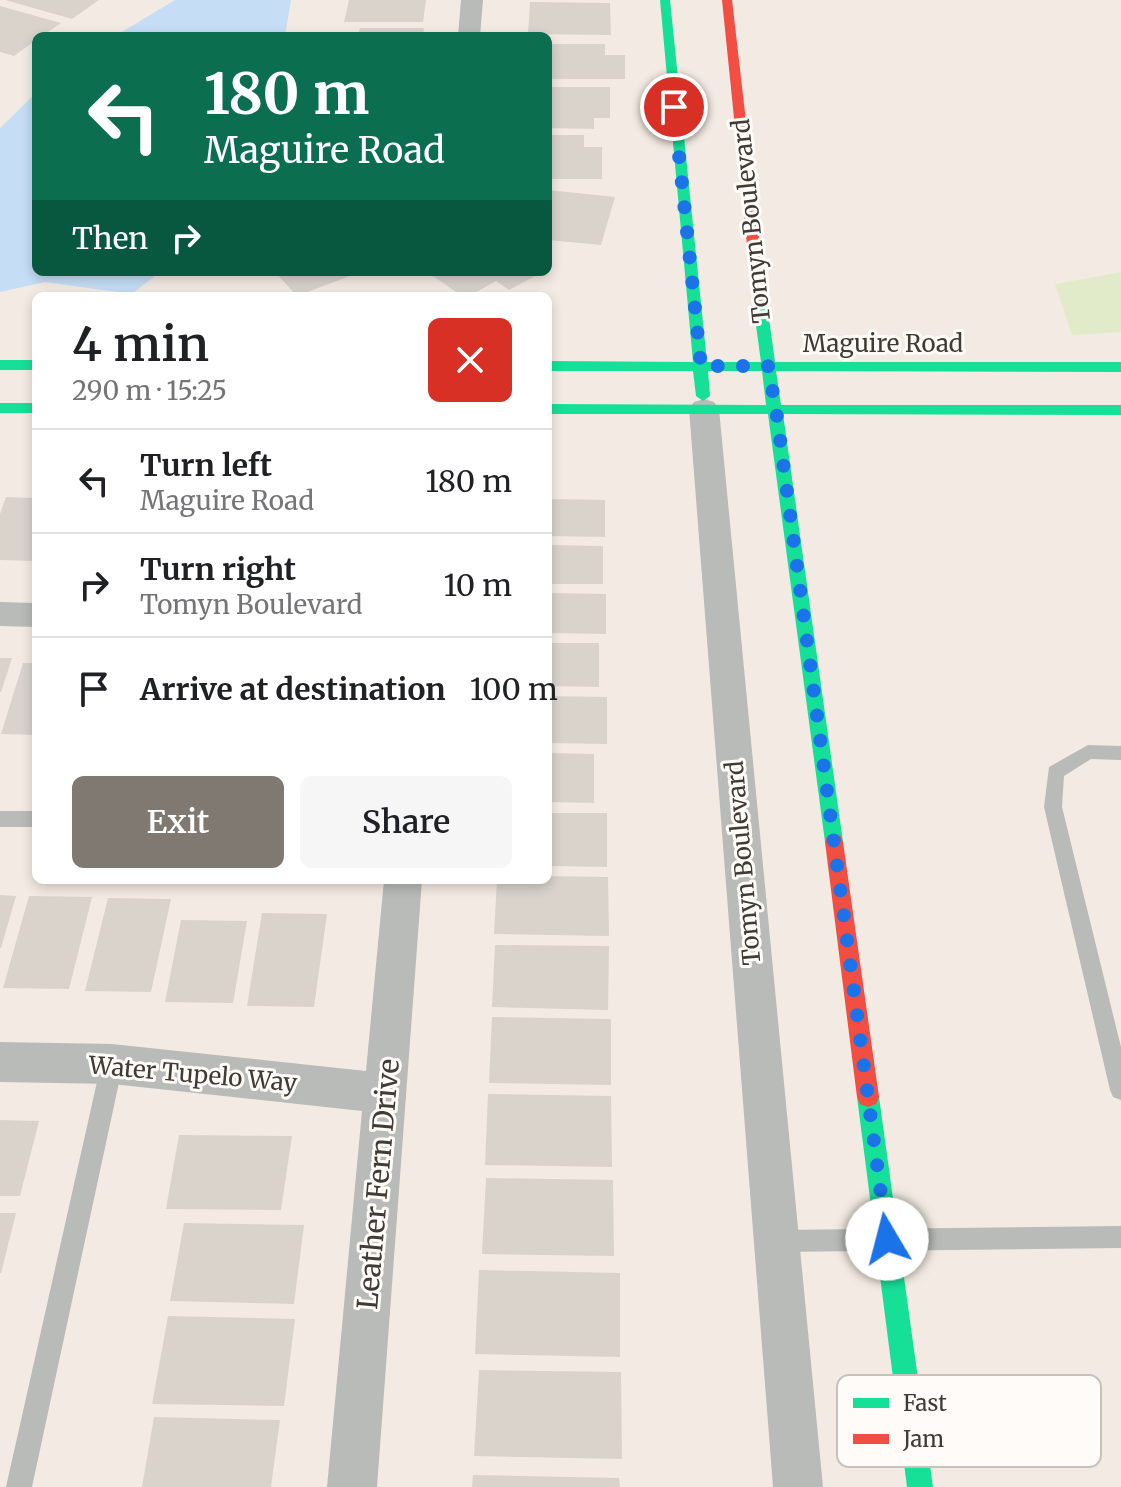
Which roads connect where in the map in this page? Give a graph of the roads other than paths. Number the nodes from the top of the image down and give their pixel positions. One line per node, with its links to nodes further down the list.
1 (472, 0): 4 (street)
2 (665, 0): 8 (street, Tomyn Boulevard)
3 (727, 0): 9 (street, Tomyn Boulevard)
4 (469, 32)
5 (0, 365): 6 (street)
6 (32, 365)
7 (552, 366): 8 (street, Maguire Road)
8 (701, 366): 9 (street, Maguire Road); 14 (street, Tomyn Boulevard)
9 (768, 366): 10 (street, Maguire Road); 15 (street, Tomyn Boulevard)
10 (1121, 367)
11 (0, 408): 12 (street)
12 (32, 408)
13 (552, 409): 14 (street)
14 (704, 409): 15 (street); 29 (street, Tomyn Boulevard)
15 (776, 409): 16 (street); 28 (street, Tomyn Boulevard)
16 (1121, 410)
17 (0, 614): 18 (street)
18 (32, 615)
19 (1121, 753): 25 (lane)
20 (0, 819): 21 (lane)
21 (32, 819)
22 (403, 884): 26 (street, Leather Fern Drive)
23 (0, 1062): 24 (street, Water Tupelo Way)
24 (112, 1064): 26 (street, Water Tupelo Way); 32 (lane)
25 (1121, 1090)
26 (385, 1093): 33 (street, Leather Fern Drive)
27 (1121, 1237): 28 (lane)
28 (887, 1239): 29 (lane); 30 (street, Tomyn Boulevard)
29 (777, 1241): 34 (street, Tomyn Boulevard)
30 (905, 1375)
31 (917, 1467): 35 (street, Tomyn Boulevard)
32 (19, 1487)
33 (352, 1487)
34 (798, 1487)
35 (920, 1487)

